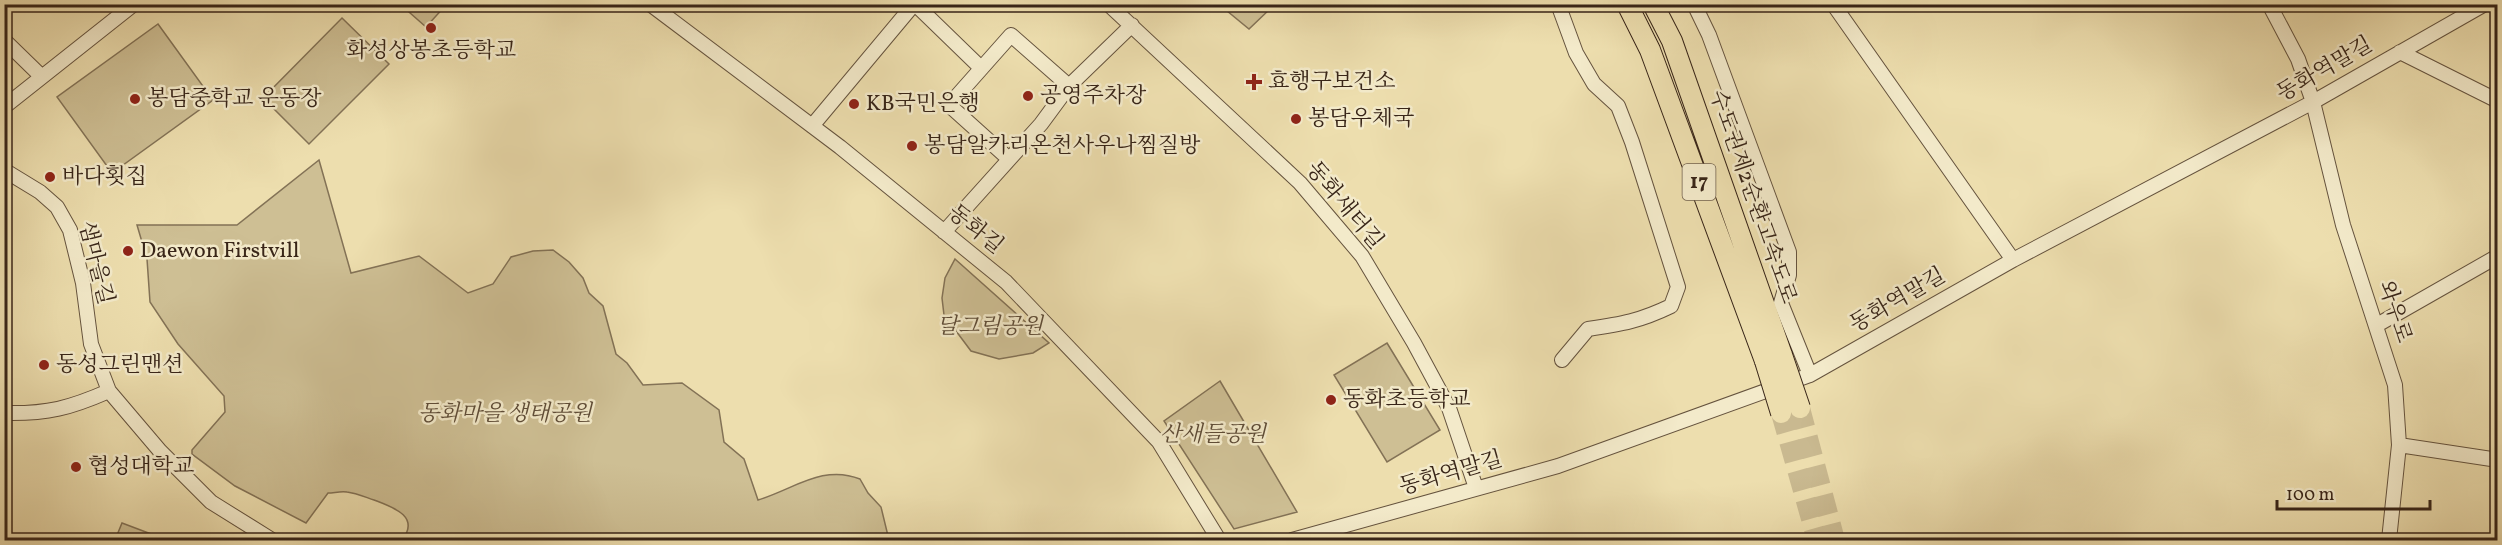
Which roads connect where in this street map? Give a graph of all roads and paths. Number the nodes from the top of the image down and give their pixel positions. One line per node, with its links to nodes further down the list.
1 (134, 4): 16 (street)
2 (650, 4): 21 (street, 동화길)
3 (914, 4): 15 (street); 21 (street)
4 (1108, 4): 12 (street, 동화새터길)
5 (1558, 4): 29 (street)
6 (1627, 4): 28 (highway, 수도권제2순환고속도로 / 17)
7 (1653, 4): 28 (highway, 수도권제2순환고속도로 / 17)
8 (1694, 4): 30 (street)
9 (1833, 4): 26 (street)
10 (2269, 4): 19 (street, 와우로)
11 (2485, 4): 14 (street, 동화역말길)
12 (1132, 25): 17 (street); 36 (street, 동화새터길)
13 (4, 40): 16 (street)
14 (2400, 52): 18 (street); 19 (street, 동화역말길)
15 (981, 68): 17 (street); 22 (street)
16 (41, 76): 20 (street)
17 (1069, 86): 22 (street)
18 (2498, 101)
19 (2313, 102): 26 (street, 동화역말길); 27 (street, 와우로)
20 (4, 107)
21 (812, 126): 24 (street, 동화길)
22 (1009, 159): 24 (street)
23 (4, 170): 31 (street, 샘마을길)
24 (944, 232): 38 (street, 동화길)
25 (2498, 256): 27 (street)
26 (2013, 260): 30 (street, 동화역말길)
27 (2377, 325): 34 (street, 와우로)
28 (1773, 358): 32 (highway, 수도권제2순환고속도로 / 17, bridge)
29 (1562, 360)
30 (1810, 375): 36 (street, 동화역말길)
31 (109, 391): 33 (street); 37 (street, 샘마을길)
32 (1790, 410)
33 (4, 413)
34 (2398, 445): 35 (street); 40 (street, 와우로)
35 (2498, 460)
36 (1476, 488): 39 (street, 동화역말길)
37 (272, 540)
38 (1220, 540)
39 (1292, 540)
40 (2389, 540)

